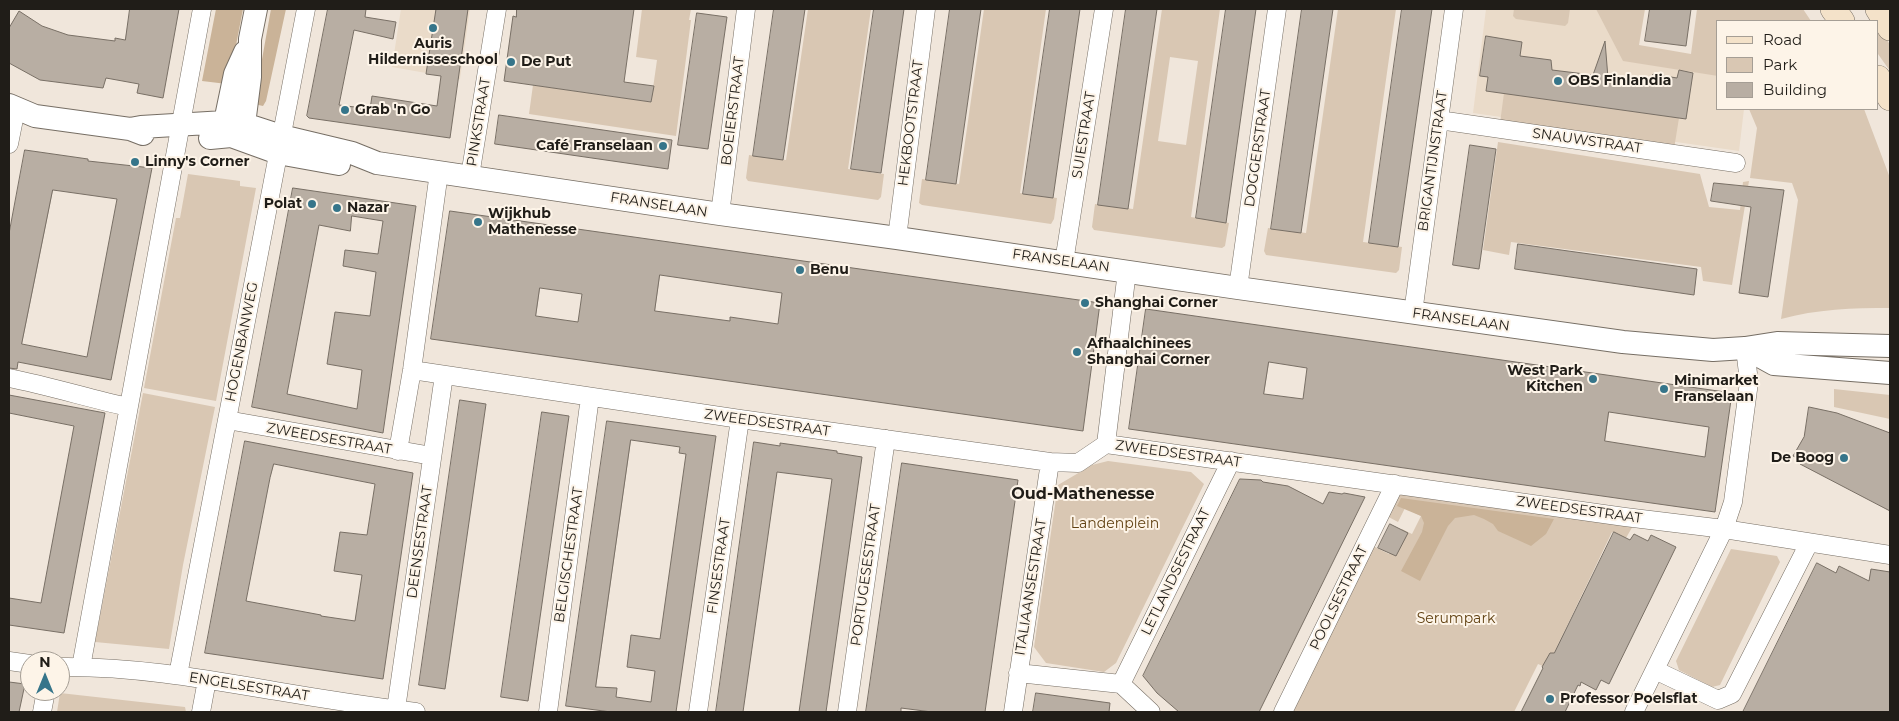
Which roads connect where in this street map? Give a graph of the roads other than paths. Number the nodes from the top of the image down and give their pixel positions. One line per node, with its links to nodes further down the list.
1 (202, 9): 19 (street)
2 (256, 9): 18 (street)
3 (306, 9): 21 (street, HOGENBANWEG)
4 (496, 9): 24 (street, PINKSTRAAT)
5 (746, 9): 25 (street, BOEIERSTRAAT)
6 (926, 9): 26 (street, HEKBOOTSTRAAT)
7 (1104, 9): 27 (street, SUIESTRAAT)
8 (1277, 9): 29 (street, DOGGERSTRAAT)
9 (1454, 9): 17 (street, BRIGANTIJNSTRAAT)
10 (1834, 9): 12 (main road)
11 (1878, 9): 13 (main road)
12 (1841, 20)
13 (1890, 28)
14 (1879, 80): 15 (main road)
15 (1890, 98)
16 (12, 107): 19 (street); 20 (street)
17 (1439, 120): 22 (street, SNAUWSTRAAT); 30 (street, BRIGANTIJNSTRAAT)
18 (234, 127): 19 (street); 21 (street, FRANSELAAN)
19 (180, 132): 38 (street)
20 (9, 144)
21 (279, 145): 23 (street, FRANSELAAN); 40 (street, HOGENBANWEG)
22 (1736, 163)
23 (439, 172): 24 (street, FRANSELAAN); 33 (street)
24 (470, 176): 25 (street, FRANSELAAN)
25 (720, 214): 26 (street, FRANSELAAN)
26 (898, 238): 27 (street, FRANSELAAN)
27 (1064, 262): 28 (street, FRANSELAAN)
28 (1127, 271): 29 (street, FRANSELAAN); 42 (street)
29 (1238, 288): 30 (street, FRANSELAAN)
30 (1413, 313): 32 (street, FRANSELAAN)
31 (1890, 346): 32 (street, FRANSELAAN)
32 (1745, 348): 34 (street); 48 (street)
33 (412, 370): 35 (street, ZWEEDSESTRAAT); 43 (street)
34 (1890, 373)
35 (444, 375): 37 (street, ZWEEDSESTRAAT); 44 (street, DEENSESTRAAT)
36 (9, 378): 38 (street)
37 (590, 397): 39 (street, ZWEEDSESTRAAT); 62 (street, BELGISCHESTRAAT)
38 (128, 407): 51 (street)
39 (740, 419): 41 (street, ZWEEDSESTRAAT); 63 (street, FINSESTRAAT)
40 (227, 420): 43 (street, ZWEEDSESTRAAT); 55 (street, HOGENBANWEG)
41 (886, 438): 46 (street, ZWEEDSESTRAAT); 64 (street, PORTUGESESTRAAT)
42 (1106, 444): 45 (street, ZWEEDSESTRAAT); 46 (street, ZWEEDSESTRAAT)
43 (398, 451): 44 (street, ZWEEDSESTRAAT)
44 (432, 456): 58 (street, DEENSESTRAAT)
45 (1231, 461): 47 (street, ZWEEDSESTRAAT); 57 (street, LETLANDSESTRAAT)
46 (1050, 462): 54 (street, ITALIAANSESTRAAT)
47 (1395, 484): 48 (street, ZWEEDSESTRAAT); 67 (street, POOLSESTRAAT)
48 (1724, 529): 49 (street, ZWEEDSESTRAAT); 53 (street)
49 (1809, 543): 50 (street, ZWEEDSESTRAAT); 53 (street)
50 (1890, 555)
51 (81, 666): 52 (street, ENGELSESTRAAT); 55 (street, ENGELSESTRAAT)
52 (70, 667)
53 (1655, 670): 68 (street)
54 (1018, 673): 57 (street); 65 (street, ITALIAANSESTRAAT)
55 (178, 675): 56 (street, ENGELSESTRAAT)
56 (207, 680): 59 (street, ENGELSESTRAAT); 60 (street)
57 (1121, 684): 66 (street)
58 (396, 709): 59 (street, ENGELSESTRAAT); 61 (street, ENGELSESTRAAT)
59 (373, 710)
60 (201, 712)
61 (416, 712)
62 (548, 712)
63 (698, 712)
64 (847, 712)
65 (1012, 712)
66 (1151, 712)
67 (1283, 712)
68 (1634, 712)

